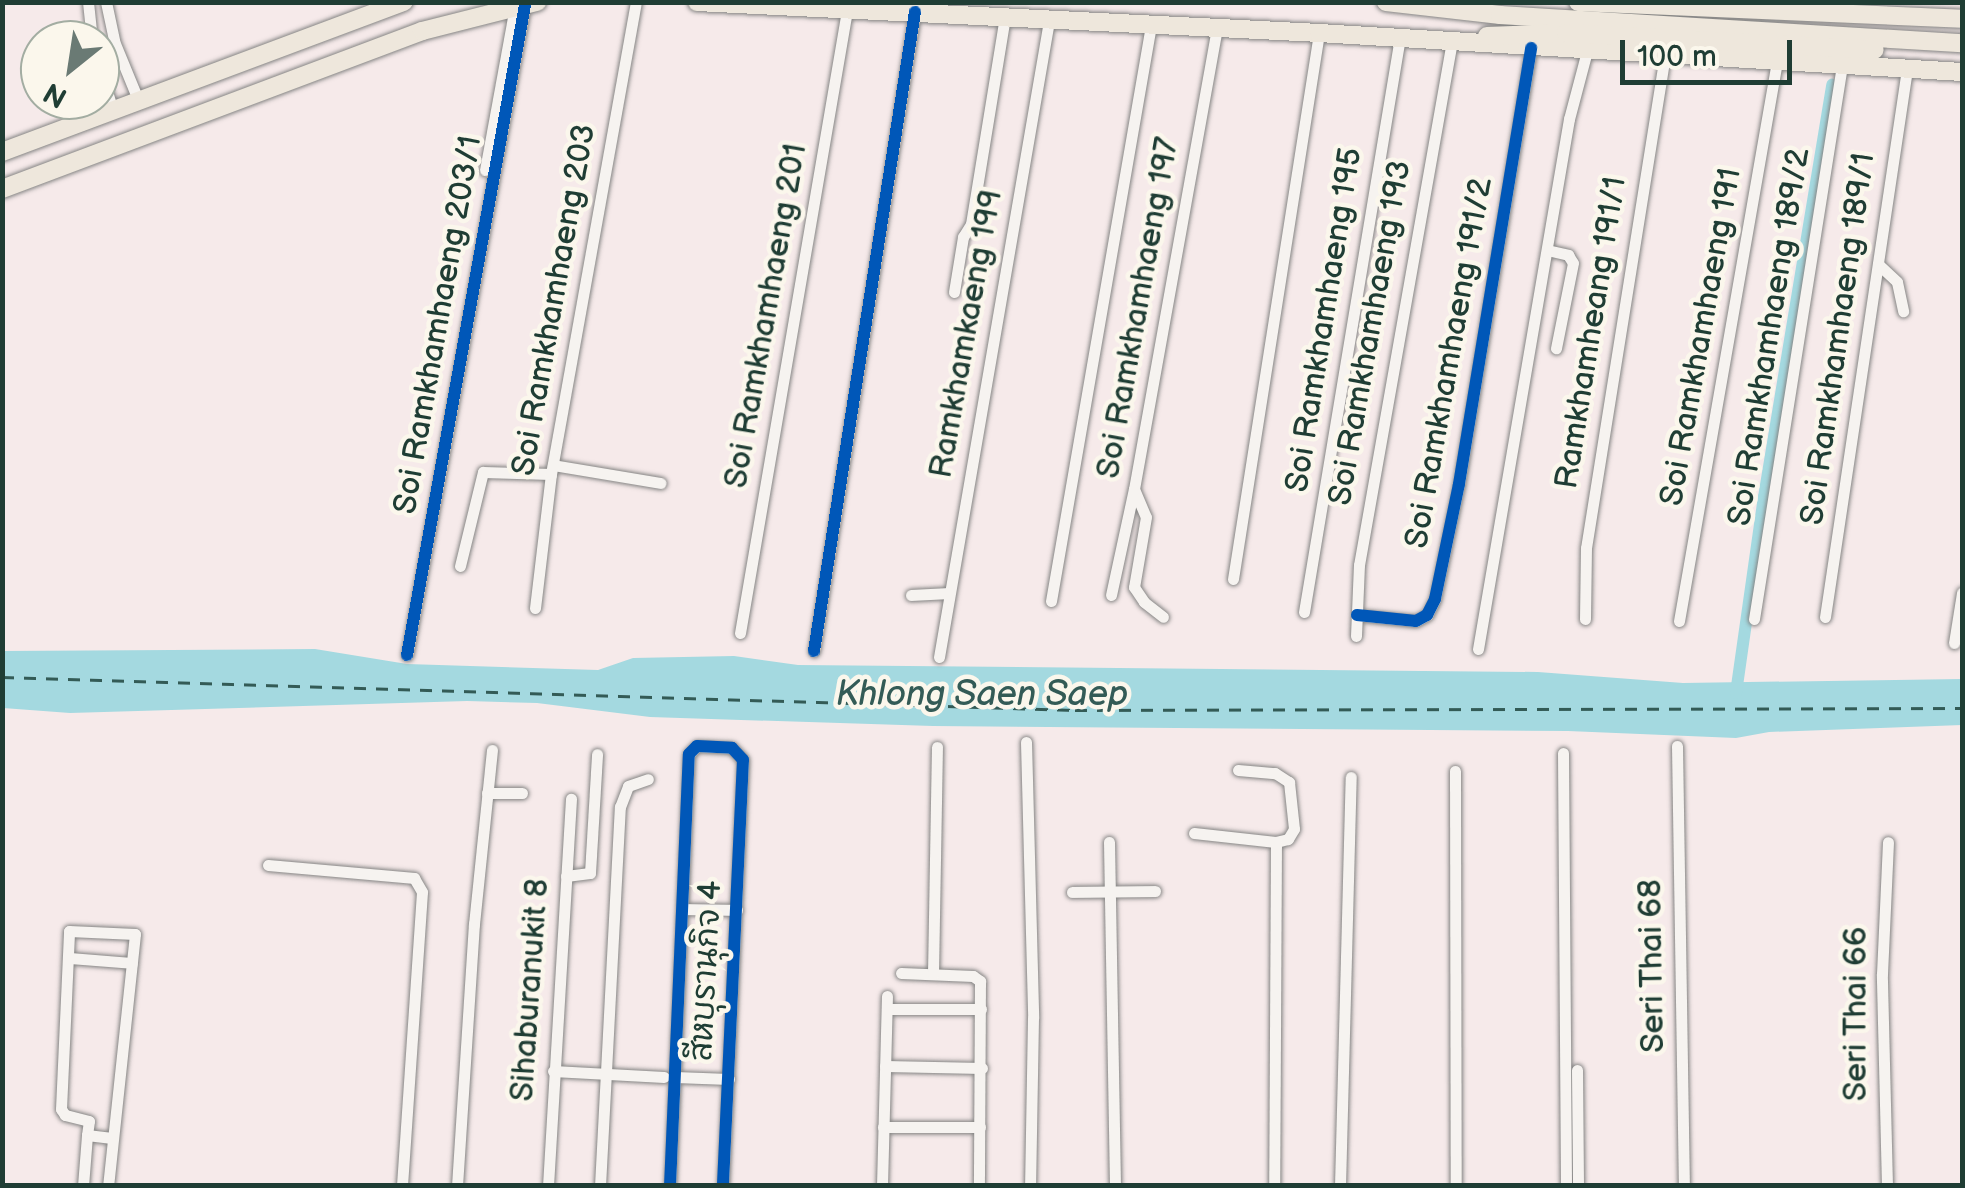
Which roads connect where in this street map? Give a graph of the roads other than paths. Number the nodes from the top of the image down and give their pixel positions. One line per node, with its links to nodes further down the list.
1 (106, 2): 35 (street)
2 (404, 2): 35 (main road)
3 (636, 2): 46 (street, Soi Ramkhamhaeng 203)
4 (696, 2): 15 (main road)
5 (1386, 2): 11 (main road)
6 (1493, 2): 11 (main road)
7 (1578, 2): 8 (main road)
8 (1612, 3): 10 (main road)
9 (526, 4): 30 (street, Soi Ramkhamhaeng 203/1); 40 (main road)
10 (1673, 4): 12 (main road)
11 (1458, 5): 25 (main road)
12 (1746, 6): 13 (main road)
13 (1791, 7): 14 (main road)
14 (1882, 9): 18 (main road)
15 (847, 10): 16 (main road); 64 (street, Soi Ramkhamhaeng 201)
16 (915, 12): 17 (main road); 68 (street)
17 (1005, 17): 19 (main road); 43 (street)
18 (1962, 19)
19 (1049, 21): 20 (main road); 51 (street, Ramkhamkaeng 199)
20 (1151, 26): 21 (main road); 55 (street)
21 (1217, 30): 22 (main road); 48 (street, Soi Ramkhamhaeng 197)
22 (1319, 33): 23 (main road); 50 (street)
23 (1400, 38): 24 (main road); 57 (street, Soi Ramkhamhaeng 195)
24 (1452, 41): 26 (main road); 28 (main road); 58 (street, Soi Ramkhamhaeng 193)
25 (1962, 43)
26 (1531, 48): 27 (main road); 58 (street, Soi Ramkhamhaeng 191/2)
27 (1587, 51): 29 (main road); 41 (street)
28 (1962, 54)
29 (1666, 55): 31 (main road); 62 (street, Ramkhamheang 191/1)
30 (513, 59): 39 (street, Soi Ramkhamhaeng 203/1); 69 (street, Soi Ramkhamhaeng 203/1)
31 (1777, 62): 32 (main road); 63 (street, Soi Ramkhamhaeng 191)
32 (1842, 65): 33 (main road); 61 (street, Soi Ramkhamhaeng 189/2)
33 (1907, 69): 34 (main road); 42 (street, Soi Ramkhamhaeng 189/1)
34 (1962, 72)
35 (138, 102): 36 (main road)
36 (120, 108)
37 (89, 120): 38 (main road)
38 (2, 152)
39 (486, 170)
40 (2, 189)
41 (1547, 250): 45 (street); 67 (street)
42 (1878, 264): 44 (street); 59 (street, Soi Ramkhamhaeng 189/1)
43 (954, 292)
44 (1903, 311)
45 (1556, 348)
46 (552, 470): 47 (street); 49 (street); 56 (street, Soi Ramkhamhaeng 203)
47 (660, 483)
48 (1134, 489): 54 (street, Soi Ramkhamhaeng 197); 60 (street)
49 (460, 566)
50 (1233, 579)
51 (949, 593): 53 (street); 70 (street, Ramkhamkaeng 199)
52 (1962, 593): 66 (street)
53 (911, 595)
54 (1110, 596)
55 (1052, 601)
56 (535, 608)
57 (1304, 612)
58 (1357, 615): 65 (street, Soi Ramkhamhaeng 193)
59 (1826, 617)
60 (1163, 618)
61 (1754, 618)
62 (1585, 619)
63 (1679, 622)
64 (740, 632)
65 (1356, 636)
66 (1954, 643)
67 (1478, 649)
68 (814, 652)
69 (407, 655)
70 (939, 657)
71 (1026, 742): 121 (street)
72 (1677, 746): 128 (street, Seri Thai 68)
73 (937, 747): 98 (street)
74 (492, 750): 81 (street)
75 (1564, 752): 126 (street)
76 (598, 754): 89 (street)
77 (1238, 770): 86 (street)
78 (1455, 770): 125 (street)
79 (1351, 777): 124 (street)
80 (648, 779): 104 (street)
81 (487, 793): 82 (street); 114 (street)
82 (522, 793)
83 (571, 799): 89 (street, Sihaburanukit 8)
84 (1194, 833): 86 (street)
85 (1109, 842): 92 (street)
86 (1276, 842): 123 (street)
87 (1888, 842): 129 (street, Seri Thai 66)
88 (268, 865): 113 (street)
89 (566, 876): 103 (street, Sihaburanukit 8)
90 (1154, 891): 92 (street)
91 (1072, 892): 92 (street)
92 (1113, 892): 122 (street)
93 (684, 909): 94 (street); 94 (street, สีหบุรานุกิจ 4); 105 (street)
94 (738, 910): 106 (street, สีหบุรานุกิจ 4)
95 (69, 958): 96 (street); 96 (street); 109 (street)
96 (132, 963): 110 (street)
97 (901, 973): 98 (street)
98 (934, 974): 99 (street)
99 (981, 1009): 100 (street); 101 (street)
100 (886, 1066): 101 (street); 107 (street)
101 (982, 1068): 108 (street)
102 (1577, 1070): 127 (street)
103 (554, 1071): 104 (street); 115 (street, Sihaburanukit 8)
104 (606, 1076): 105 (street); 116 (street)
105 (669, 1077): 106 (street); 117 (street)
106 (729, 1079): 118 (street, สีหบุรานุกิจ 4)
107 (883, 1126): 108 (street); 119 (street)
108 (980, 1127): 120 (street)
109 (87, 1134): 110 (street); 111 (street)
110 (112, 1138): 112 (street)
111 (83, 1186)
112 (108, 1186)
113 (402, 1186)
114 (457, 1186)
115 (548, 1186)
116 (600, 1186)
117 (670, 1186)
118 (723, 1186)
119 (882, 1186)
120 (979, 1186)
121 (1030, 1186)
122 (1115, 1186)
123 (1274, 1186)
124 (1340, 1186)
125 (1456, 1186)
126 (1566, 1186)
127 (1578, 1186)
128 (1684, 1186)
129 (1886, 1186)

